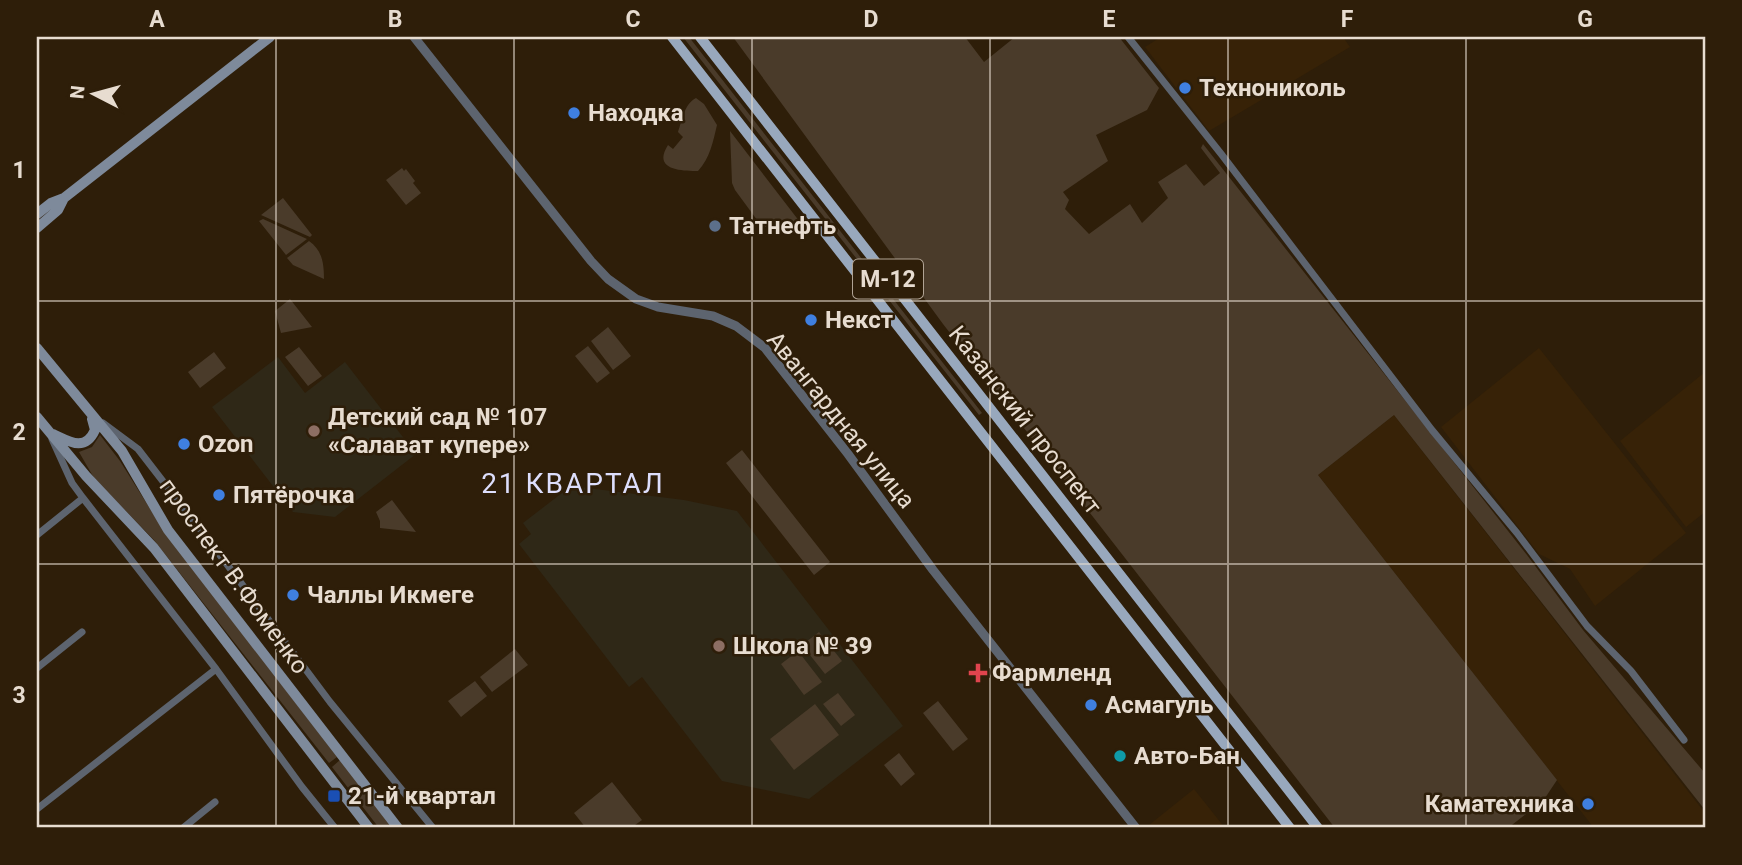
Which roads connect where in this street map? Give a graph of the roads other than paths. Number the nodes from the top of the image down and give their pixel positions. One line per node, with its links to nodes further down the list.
1 (270, 37): 6 (main road)
2 (414, 37): 28 (street, Авангардная улица)
3 (672, 37): 13 (main road, Казанский проспект / М-12)
4 (700, 37): 10 (main road, Казанский проспект / М-12)
5 (1128, 37): 20 (street)
6 (64, 198): 7 (main road); 8 (main road)
7 (37, 214)
8 (37, 228)
9 (37, 348): 11 (main road, проспект В.Фоменко)
10 (986, 404): 13 (main road); 30 (main road, Казанский проспект / М-12)
11 (89, 413): 14 (main road); 26 (main road, проспект В.Фоменко); 27 (street)
12 (37, 417): 14 (main road, проспект В.Фоменко)
13 (969, 417): 29 (main road, Казанский проспект / М-12)
14 (49, 432): 15 (street); 25 (main road, проспект В.Фоменко)
15 (83, 498): 16 (street); 19 (street)
16 (37, 535)
17 (82, 632): 18 (street)
18 (37, 668)
19 (216, 669): 22 (street); 24 (street)
20 (1685, 740)
21 (215, 802): 23 (street)
22 (37, 809)
23 (183, 828)
24 (335, 828)
25 (369, 828)
26 (398, 828)
27 (433, 828)
28 (1136, 828)
29 (1290, 828)
30 (1318, 828)

